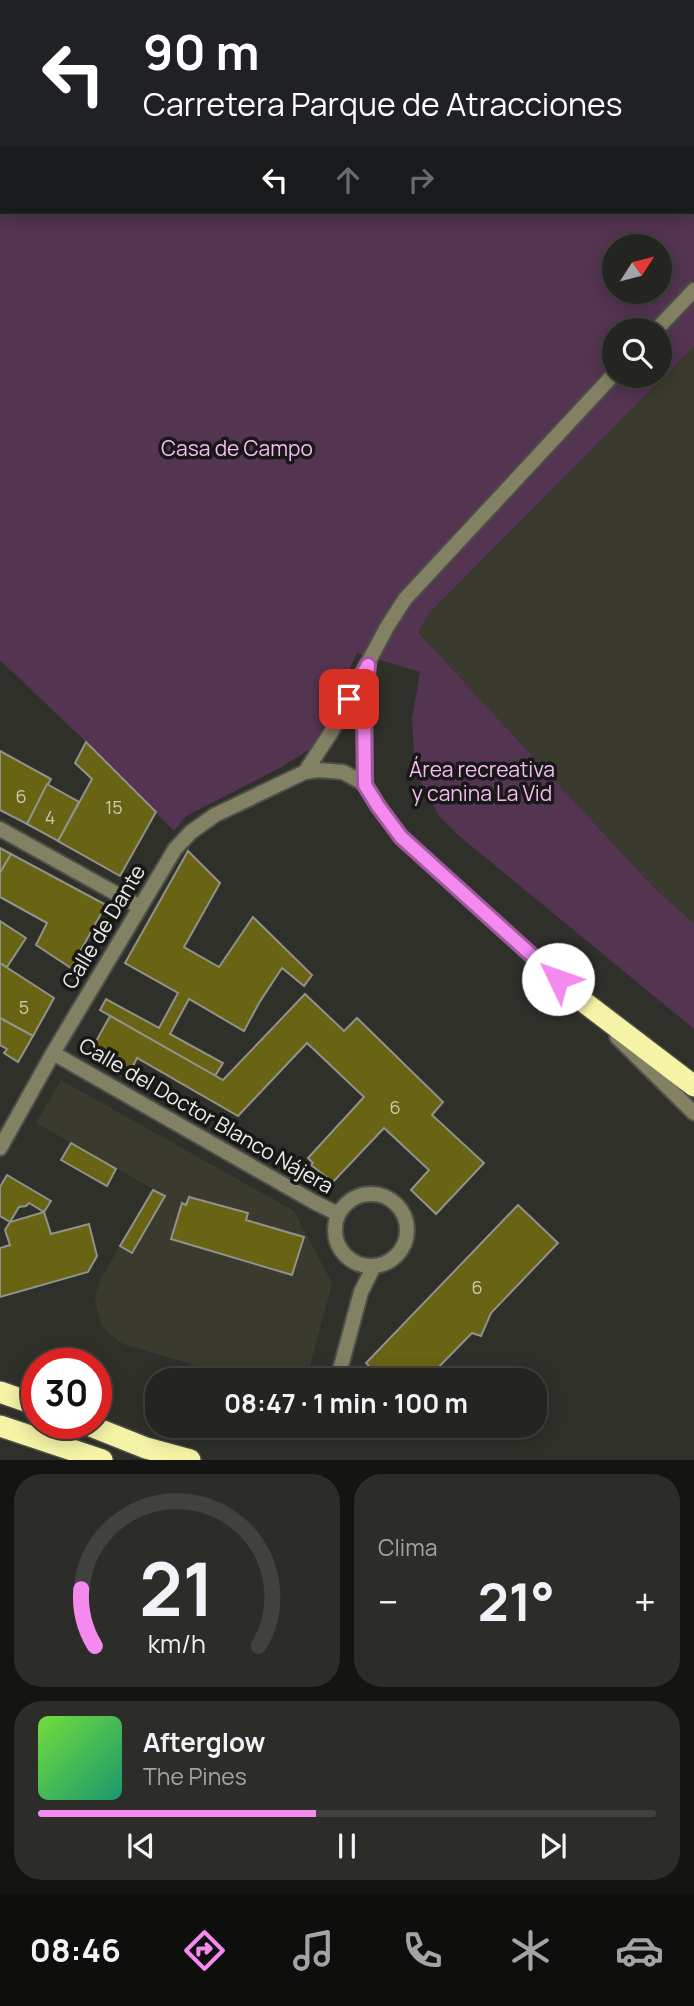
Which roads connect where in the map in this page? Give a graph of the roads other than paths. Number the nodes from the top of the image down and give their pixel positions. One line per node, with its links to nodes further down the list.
1 (694, 290): 2 (street)
2 (667, 318)
3 (602, 387): 4 (street)
4 (368, 665): 5 (street); 6 (street)
5 (299, 775): 6 (street); 8 (street, Calle de Dante)
6 (365, 785): 9 (street)
7 (0, 829): 8 (street)
8 (140, 907): 10 (street, Calle de Dante)
9 (580, 999): 11 (highway); 13 (street)
10 (53, 1053): 14 (street, Calle de Dante); 16 (street, Calle del Doctor Blanco Nájera)
11 (694, 1086)
12 (0, 1113): 14 (street)
13 (694, 1113)
14 (15, 1121): 15 (street, Calle de Dante)
15 (0, 1148)
16 (338, 1214): 17 (street, Calle del Doctor Blanco Nájera); 17 (street, Calle del Doctor Blanco Nájera)
17 (374, 1266): 18 (street)
18 (341, 1368)
19 (0, 1392): 20 (highway)
20 (21, 1399)
21 (0, 1426): 23 (highway)
22 (112, 1435): 24 (highway)
23 (103, 1460)
24 (190, 1460)

